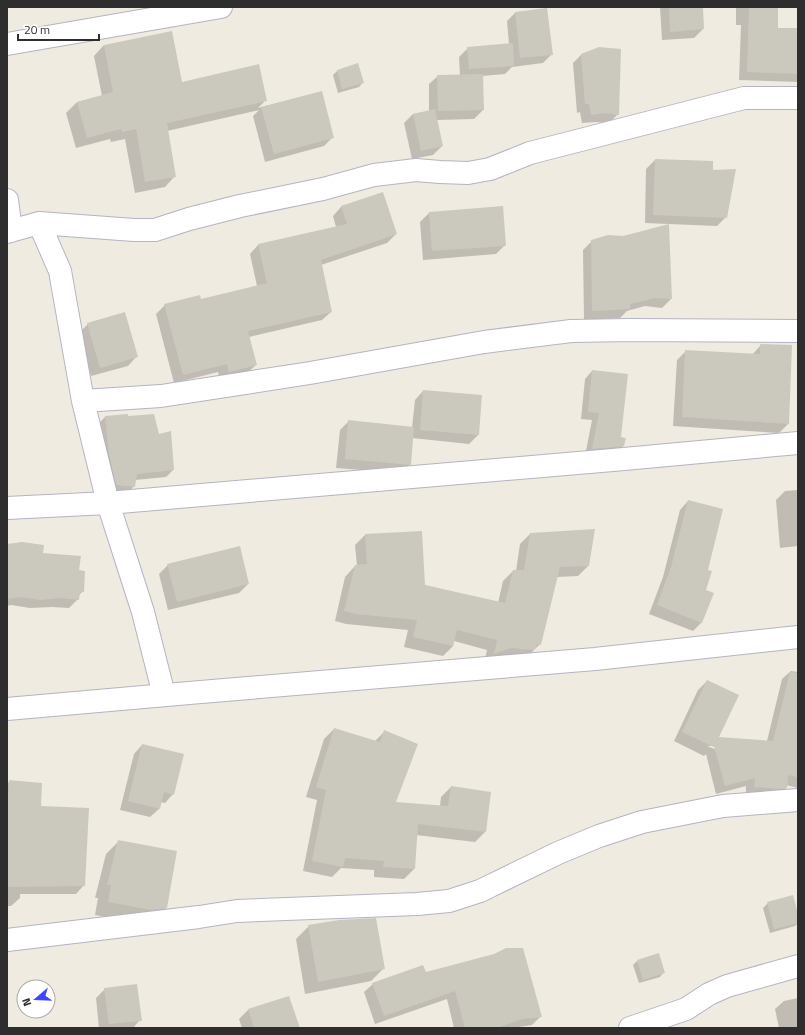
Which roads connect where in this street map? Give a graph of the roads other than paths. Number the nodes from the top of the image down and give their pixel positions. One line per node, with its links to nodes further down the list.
1 (221, 7): 2 (street)
2 (7, 44)
3 (798, 98): 5 (street)
4 (7, 200): 6 (street)
5 (39, 223): 6 (street); 8 (street)
6 (9, 231)
7 (798, 331): 8 (street)
8 (83, 401): 10 (street)
9 (798, 443): 10 (street)
10 (108, 503): 11 (street); 13 (street)
11 (7, 508)
12 (798, 636): 13 (street)
13 (164, 695): 14 (street)
14 (7, 709)
15 (798, 800): 16 (street)
16 (7, 940)
17 (798, 966): 18 (street)
18 (630, 1028)

